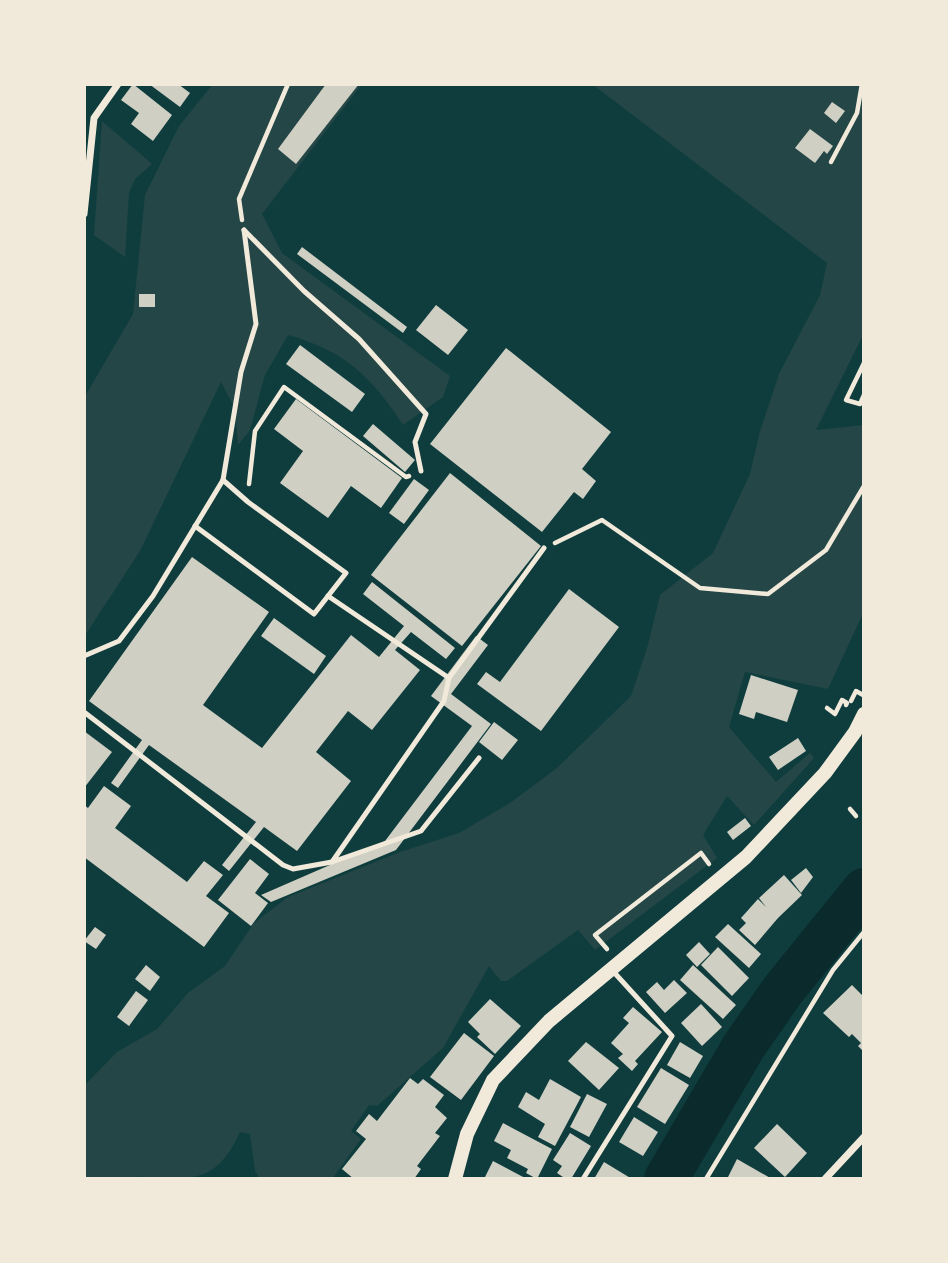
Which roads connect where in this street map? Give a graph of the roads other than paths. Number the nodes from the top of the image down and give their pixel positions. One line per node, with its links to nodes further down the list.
1 (118, 84): 2 (street)
2 (84, 214)
3 (421, 471): 4 (lane)
4 (223, 480): 5 (lane); 7 (lane)
5 (195, 526): 7 (lane); 8 (lane)
6 (544, 548): 9 (lane)
7 (328, 596): 9 (lane)
8 (84, 656)
9 (449, 678): 13 (lane)
10 (84, 712): 13 (lane)
11 (864, 714): 14 (main road)
12 (479, 758): 13 (lane)
13 (332, 862)
14 (615, 966): 16 (main road); 17 (lane)
15 (864, 1136): 18 (street)
16 (455, 1179)
17 (583, 1179)
18 (825, 1179)

